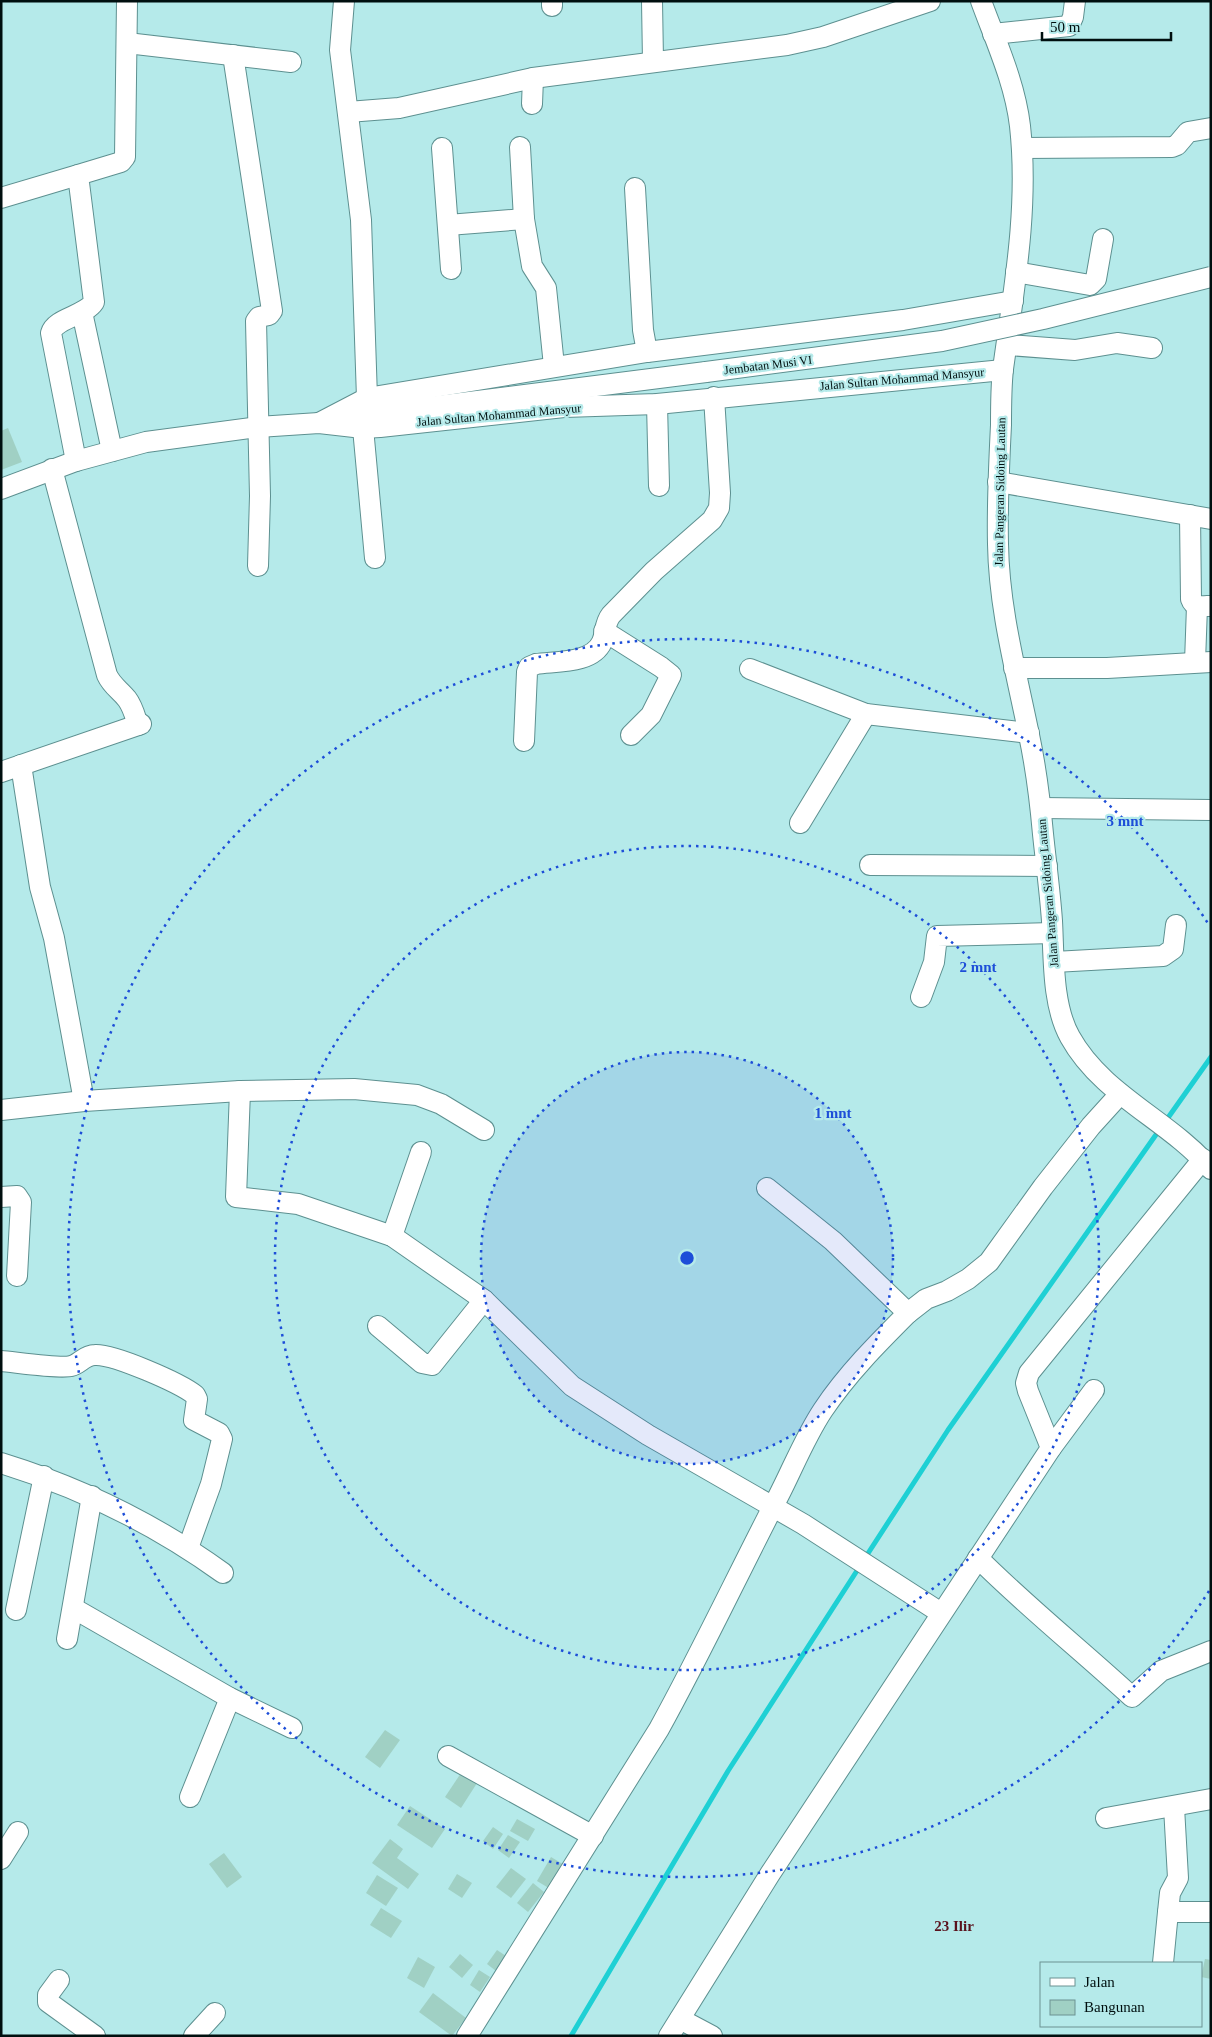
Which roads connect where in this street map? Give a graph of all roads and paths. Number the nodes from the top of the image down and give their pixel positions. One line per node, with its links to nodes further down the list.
1 (127, 1): 8 (street)
2 (344, 1): 14 (street)
3 (652, 1): 10 (street)
4 (930, 1): 10 (street)
5 (980, 1): 7 (street, Jalan Pangeran Sidoing Lautan)
6 (1075, 1): 7 (street)
7 (993, 34): 18 (street, Jalan Pangeran Sidoing Lautan)
8 (127, 43): 9 (street); 19 (street)
9 (233, 56): 11 (street); 39 (street)
10 (653, 61): 12 (street)
11 (291, 62)
12 (533, 78): 13 (street); 14 (street)
13 (532, 104)
14 (348, 112): 36 (street)
15 (1211, 128): 18 (street)
16 (520, 147): 22 (street)
17 (442, 148): 23 (street)
18 (1022, 148): 26 (street, Jalan Pangeran Sidoing Lautan)
19 (78, 175): 21 (street); 29 (street)
20 (635, 188): 32 (street)
21 (1, 198)
22 (524, 219): 23 (street); 33 (street)
23 (448, 225): 25 (street)
24 (1103, 239): 26 (street)
25 (451, 268)
26 (1016, 272): 28 (street, Jalan Pangeran Sidoing Lautan)
27 (1211, 277): 38 (street, Jembatan Musi VI, bridge)
28 (1014, 301): 30 (street, Jalan Pangeran Sidoing Lautan); 32 (street)
29 (82, 312): 41 (street); 42 (street)
30 (1008, 345): 31 (street); 34 (street, Jalan Pangeran Sidoing Lautan)
31 (1152, 348)
32 (648, 352): 33 (street)
33 (554, 366): 36 (street)
34 (1003, 370): 35 (street, Jalan Sultan Mohammad Mansyur); 44 (street, Jalan Pangeran Sidoing Lautan)
35 (714, 397): 37 (street, Jalan Sultan Mohammad Mansyur); 52 (street)
36 (367, 398): 38 (street)
37 (657, 404): 40 (street, Jalan Sultan Mohammad Mansyur); 45 (street)
38 (319, 423): 39 (street, Jalan Sultan Mohammad Mansyur); 40 (street, Jalan Sultan Mohammad Mansyur)
39 (258, 427): 41 (street, Jalan Sultan Mohammad Mansyur); 50 (street)
40 (363, 428): 49 (street)
41 (112, 451): 42 (street, Jalan Sultan Mohammad Mansyur)
42 (76, 461): 43 (street, Jalan Sultan Mohammad Mansyur)
43 (52, 469): 46 (street, Jalan Sultan Mohammad Mansyur); 60 (street)
44 (998, 482): 47 (street); 54 (street, Jalan Pangeran Sidoing Lautan)
45 (658, 486)
46 (1, 489)
47 (1190, 514): 48 (street); 51 (street)
48 (1211, 519)
49 (375, 558)
50 (258, 566)
51 (1204, 606): 53 (street)
52 (604, 631): 58 (street); 59 (street)
53 (1203, 662): 54 (street)
54 (1014, 668): 57 (street, Jalan Pangeran Sidoing Lautan)
55 (750, 669): 56 (street)
56 (866, 714): 57 (street); 64 (street)
57 (1029, 733): 62 (street, Jalan Pangeran Sidoing Lautan)
58 (631, 735)
59 (524, 741)
60 (22, 765): 61 (street); 73 (street)
61 (1, 772)
62 (1041, 808): 63 (street); 66 (street, Jalan Pangeran Sidoing Lautan)
63 (1211, 810)
64 (800, 823)
65 (870, 864): 66 (street)
66 (1047, 866): 68 (street, Jalan Pangeran Sidoing Lautan)
67 (1176, 925): 69 (street)
68 (1052, 930): 69 (street, Jalan Pangeran Sidoing Lautan); 70 (street)
69 (1054, 962): 72 (street, Jalan Pangeran Sidoing Lautan)
70 (921, 997)
71 (240, 1092): 73 (street); 75 (street); 80 (street)
72 (1120, 1094): 77 (street, Jalan Pangeran Sidoing Lautan); 83 (street)
73 (84, 1100): 74 (street)
74 (1, 1110)
75 (484, 1130)
76 (421, 1152): 80 (street)
77 (1205, 1162): 87 (street)
78 (767, 1188): 83 (street)
79 (1, 1197): 81 (street)
80 (392, 1236): 82 (street)
81 (17, 1276)
82 (484, 1300): 84 (street); 91 (street)
83 (908, 1313): 91 (street)
84 (378, 1326)
85 (1, 1361): 92 (street)
86 (1094, 1390): 87 (street)
87 (1051, 1448): 93 (street)
88 (1, 1463): 89 (street)
89 (44, 1476): 90 (street); 96 (street)
90 (92, 1496): 92 (street); 95 (street)
91 (773, 1506): 97 (street); 108 (street)
92 (188, 1548): 94 (street)
93 (978, 1558): 97 (street); 99 (street)
94 (223, 1573)
95 (73, 1608): 98 (street); 100 (street)
96 (16, 1610)
97 (941, 1613): 115 (street)
98 (67, 1638)
99 (1211, 1651)
100 (230, 1698): 101 (street); 103 (street)
101 (292, 1728)
102 (448, 1756): 108 (street)
103 (190, 1797)
104 (1211, 1800): 105 (street)
105 (1174, 1806): 106 (street); 110 (street)
106 (1106, 1818)
107 (18, 1832): 109 (street)
108 (593, 1836): 118 (street)
109 (1, 1859)
110 (1168, 1912): 111 (street); 112 (street)
111 (1211, 1912)
112 (1163, 1962)
113 (59, 1980): 116 (street)
114 (215, 2013): 117 (street)
115 (674, 2028): 119 (street)
116 (95, 2036)
117 (194, 2036)
118 (467, 2036)
119 (712, 2036)

